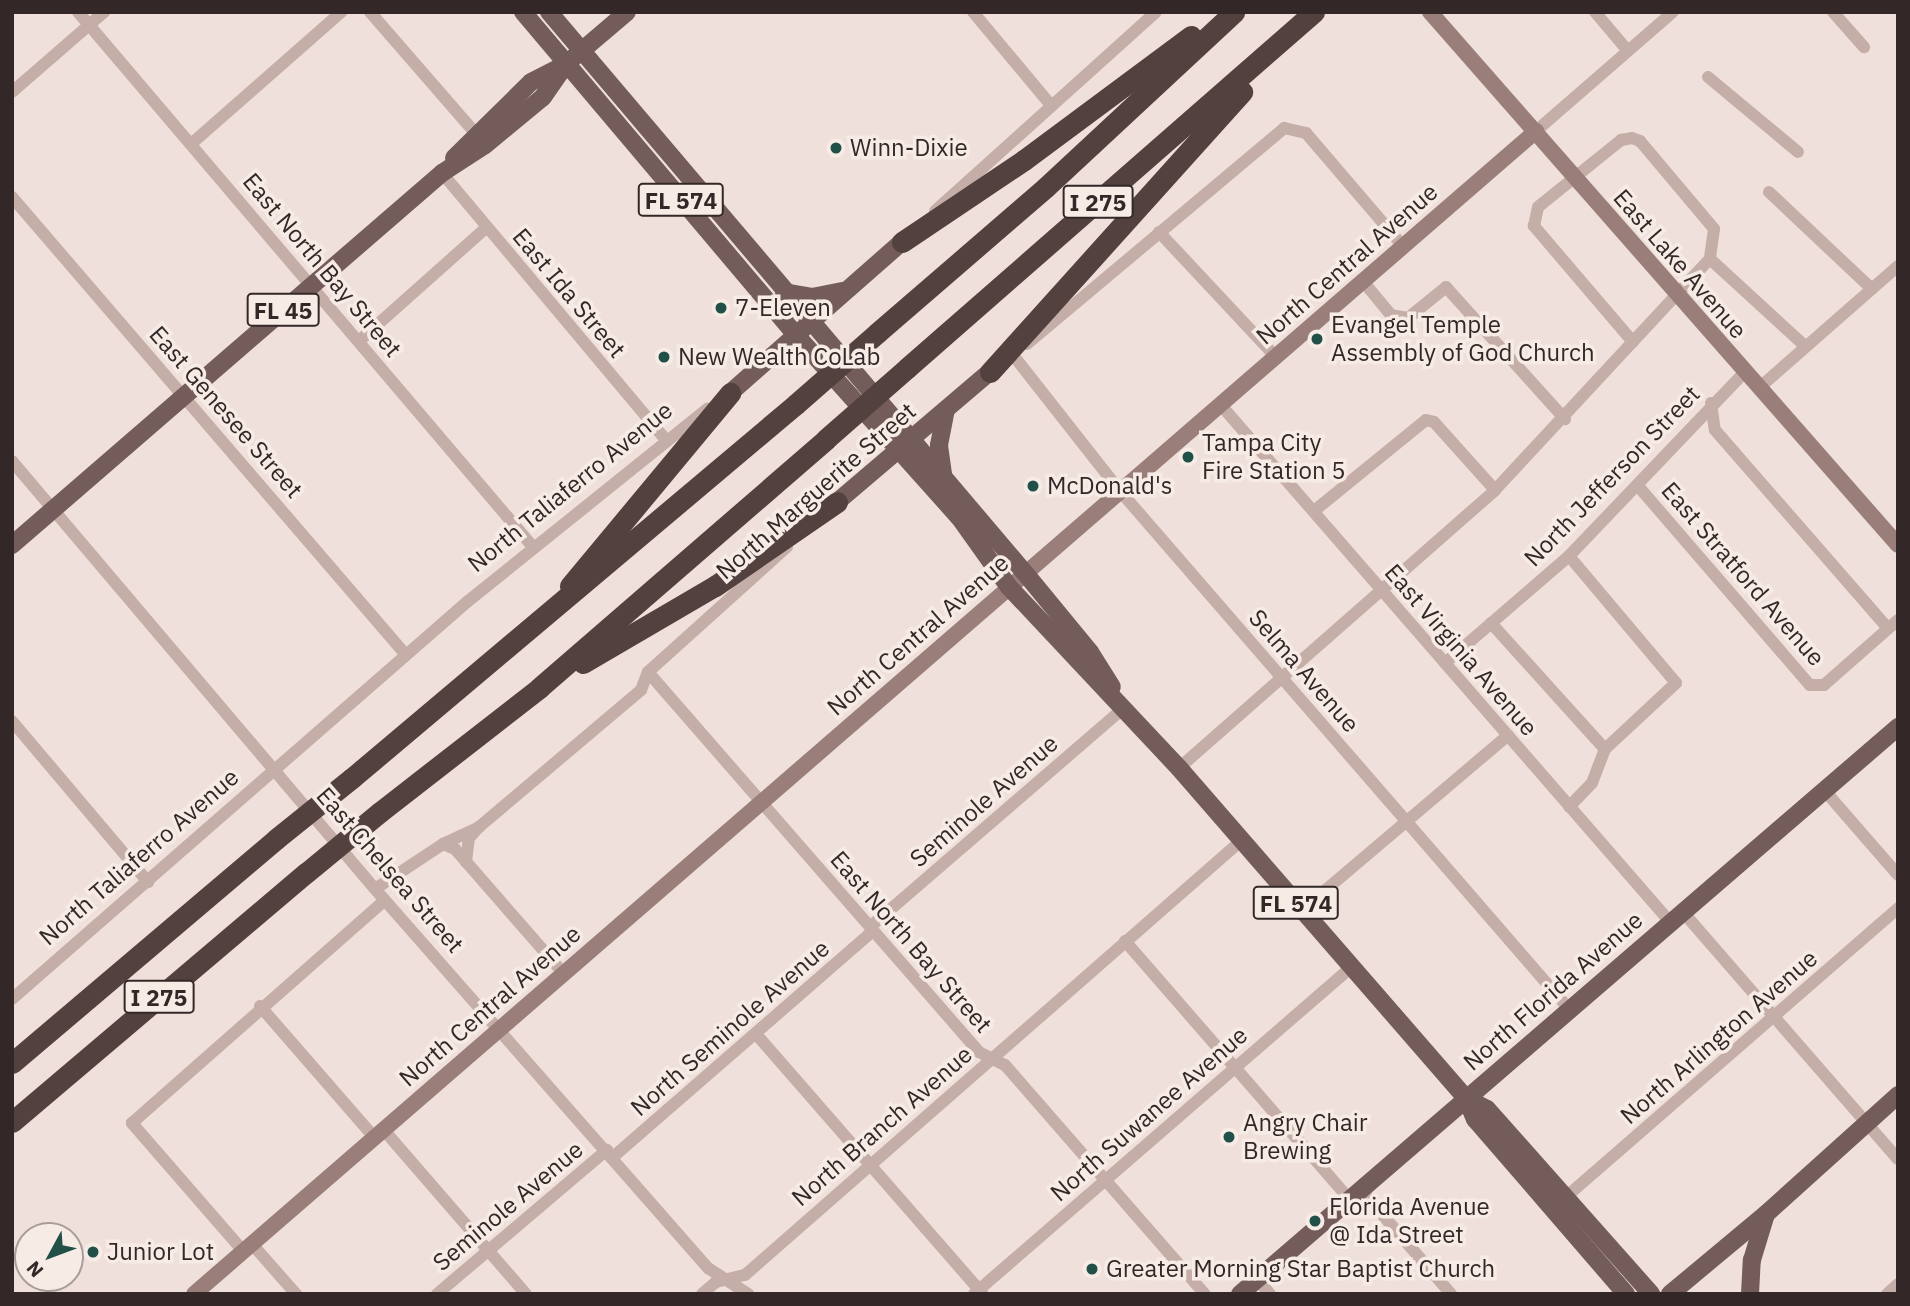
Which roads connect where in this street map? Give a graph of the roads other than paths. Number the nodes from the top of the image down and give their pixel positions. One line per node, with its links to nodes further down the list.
1 (78, 12): 17 (street, East North Bay Street)
2 (104, 12): 17 (street)
3 (341, 12): 28 (street)
4 (370, 12): 27 (street)
5 (523, 12): 22 (main road, FL 574)
6 (549, 12): 20 (main road, FL 574)
7 (627, 12): 20 (main road, FL 45)
8 (973, 12): 25 (street)
9 (1156, 12): 25 (street, North Taliaferro Avenue)
10 (1224, 12): 36 (highway)
11 (1234, 12): 79 (highway, I 275, bridge)
12 (1314, 12): 18 (highway, I 275)
13 (1430, 12): 26 (street, East Lake Avenue)
14 (1595, 12): 21 (street)
15 (1673, 12): 21 (street, North Central Avenue)
16 (1833, 12): 19 (street)
17 (89, 25): 24 (street); 28 (street, East North Bay Street)
18 (1289, 37): 53 (highway); 86 (highway, I 275, bridge)
19 (1864, 47)
20 (582, 50): 22 (main road, FL 45); 44 (main road, FL 574)
21 (1628, 51): 26 (street, North Central Avenue)
22 (566, 64): 27 (main road, FL 45); 30 (main road, FL 45); 47 (main road, FL 574)
23 (1708, 76): 29 (street)
24 (12, 93)
25 (1049, 103): 36 (street, North Taliaferro Avenue)
26 (1536, 131): 31 (street, East Lake Avenue); 37 (street, North Central Avenue)
27 (475, 133): 30 (main road, FL 45)
28 (191, 144): 41 (street, East North Bay Street)
29 (1798, 152)
30 (442, 173): 34 (street, East Ida Street); 41 (main road, FL 45)
31 (1573, 176): 38 (street); 45 (street, East Lake Avenue); 49 (street)
32 (1769, 191): 42 (street)
33 (12, 197): 57 (street, East Genesee Street)
34 (487, 227): 48 (street); 62 (street, East Ida Street)
35 (1159, 232): 37 (street, North Marguerite Street); 51 (street, North Marguerite Street); 52 (street)
36 (902, 242): 43 (main road, North Taliaferro Avenue)
37 (1402, 245): 40 (street, North Central Avenue)
38 (1710, 259): 45 (street); 50 (street)
39 (1898, 267): 42 (street)
40 (1362, 280): 52 (street, North Central Avenue); 61 (street)
41 (312, 285): 48 (street, East North Bay Street); 57 (main road, FL 45)
42 (1872, 289): 50 (street)
43 (846, 290): 44 (main road); 46 (main road, North Taliaferro Avenue)
44 (784, 292): 46 (main road, FL 574)
45 (1675, 294): 49 (street); 54 (street, East Lake Avenue)
46 (810, 322): 47 (main road, North Taliaferro Avenue); 63 (main road, FL 574)
47 (796, 335): 56 (main road, North Taliaferro Avenue); 63 (main road, FL 574)
48 (359, 341): 74 (street, East North Bay Street)
49 (1633, 342): 61 (street)
50 (1805, 346): 55 (street)
51 (1013, 355): 53 (street, North Marguerite Street); 68 (street, Selma Avenue)
52 (1275, 356): 58 (street, North Central Avenue)
53 (990, 372): 60 (main road, North Marguerite Street)
54 (1745, 372): 55 (street, East Lake Avenue); 59 (street, North Jefferson Street)
55 (1759, 388): 73 (street, East Lake Avenue)
56 (730, 393): 62 (street, North Taliaferro Avenue); 79 (highway)
57 (184, 395): 70 (main road, FL 45); 82 (street, East Genesee Street)
58 (1220, 404): 68 (street, North Central Avenue); 71 (street, East Virginia Avenue)
59 (1711, 404): 66 (street, North Jefferson Street); 81 (street)
60 (946, 410): 63 (main road, North Marguerite Street); 65 (main road)
61 (1565, 419): 67 (street)
62 (665, 439): 74 (street, North Taliaferro Avenue)
63 (905, 444): 65 (main road, FL 574); 69 (main road, North Marguerite Street); 77 (main road, FL 574)
64 (12, 461): 70 (street, East Chelsea Street)
65 (944, 477): 76 (main road, FL 574)
66 (1638, 486): 75 (street, North Jefferson Street); 81 (street, East Stratford Avenue)
67 (1495, 490): 71 (street); 78 (street)
68 (1120, 491): 76 (street, North Central Avenue); 85 (street, Selma Avenue)
69 (837, 502): 84 (street, North Marguerite Street); 86 (highway)
70 (55, 508): 72 (main road, FL 45); 93 (street, East Chelsea Street)
71 (1314, 511): 78 (street, East Virginia Avenue)
72 (12, 545)
73 (1898, 545)
74 (533, 547): 82 (street, North Taliaferro Avenue)
75 (1569, 556): 80 (street, North Jefferson Street); 91 (street)
76 (1025, 573): 77 (street, North Central Avenue); 87 (main road, FL 574)
77 (1009, 587): 87 (main road, FL 574); 95 (street, North Central Avenue)
78 (1381, 589): 83 (street, East Virginia Avenue); 85 (street)
79 (549, 615): 120 (highway, I 275, bridge)
80 (1491, 623): 83 (street, North Jefferson Street); 91 (street)
81 (1893, 624)
82 (406, 654): 93 (street, North Taliaferro Avenue)
83 (1445, 663): 90 (street, East Virginia Avenue)
84 (648, 672): 95 (street, East North Bay Street); 98 (street, North Marguerite Street)
85 (1282, 677): 92 (street); 97 (street, Selma Avenue)
86 (539, 688): 124 (highway, I 275, bridge)
87 (1125, 708): 92 (main road, FL 574); 109 (street, Seminole Avenue)
88 (12, 722): 103 (street)
89 (1898, 727): 94 (main road, North Florida Avenue)
90 (1508, 735): 96 (street, East Virginia Avenue); 97 (street)
91 (1605, 749): 96 (street)
92 (1179, 768): 99 (main road, FL 574)
93 (276, 770): 103 (street, North Taliaferro Avenue); 104 (street, East Chelsea Street)
94 (1825, 791): 102 (street); 108 (main road, North Florida Avenue)
95 (761, 802): 109 (street, East North Bay Street); 112 (street, North Central Avenue)
96 (1569, 807): 108 (street, East Virginia Avenue)
97 (1406, 822): 107 (street); 115 (street, Selma Avenue)
98 (479, 827): 100 (street, North Marguerite Street); 101 (street)
99 (1242, 841): 107 (main road, FL 574); 110 (street, North Branch Avenue)
100 (443, 844): 101 (street); 104 (street, North Marguerite Street)
101 (466, 862): 112 (street)
102 (1898, 875)
103 (148, 882): 113 (street, North Taliaferro Avenue)
104 (375, 889): 105 (street, East Chelsea Street)
105 (385, 900): 114 (street); 117 (street, East Chelsea Street)
106 (1898, 908): 116 (street, North Arlington Avenue)
107 (1302, 910): 111 (main road, FL 574)
108 (1677, 917): 115 (main road, North Florida Avenue); 116 (street, East Virginia Avenue)
109 (872, 929): 118 (street, North Seminole Avenue); 119 (street, East North Bay Street)
110 (1125, 941): 119 (street, North Branch Avenue); 121 (street)
111 (1352, 967): 121 (street, North Suwanee Avenue); 123 (main road, FL 574)
112 (563, 974): 117 (street, North Central Avenue)
113 (15, 992)
114 (260, 1006): 126 (street); 134 (street)
115 (1569, 1009): 123 (main road, North Florida Avenue)
116 (1774, 1017): 125 (street, East Virginia Avenue); 132 (street, North Arlington Avenue)
117 (501, 1027): 126 (street, North Central Avenue); 127 (street, East Chelsea Street)
118 (756, 1034): 127 (street, North Seminole Avenue); 129 (street)
119 (995, 1056): 129 (street, North Branch Avenue); 130 (street, East North Bay Street)
120 (12, 1063)
121 (1235, 1067): 130 (street, North Suwanee Avenue); 131 (street)
122 (1898, 1095): 125 (main road)
123 (1466, 1098): 131 (main road, North Florida Avenue); 132 (main road, FL 574); 150 (main road, FL 574)
124 (12, 1122)
125 (1867, 1122): 128 (street, East Virginia Avenue); 133 (main road)
126 (378, 1132): 134 (street, North Central Avenue); 135 (street)
127 (610, 1154): 135 (street, Seminole Avenue); 137 (street, East Chelsea Street)
128 (1898, 1159)
129 (869, 1164): 137 (street, North Branch Avenue); 139 (street)
130 (1107, 1179): 139 (street, North Suwanee Avenue); 146 (street, East North Bay Street)
131 (1355, 1194): 136 (main road, North Florida Avenue); 149 (street)
132 (1567, 1196): 151 (main road, FL 574)
133 (1766, 1214): 152 (main road); 153 (main road)
134 (248, 1248): 140 (street, North Central Avenue); 141 (street)
135 (487, 1249): 142 (street, Seminole Avenue); 143 (street)
136 (1257, 1279): 147 (main road, North Florida Avenue); 148 (street)
137 (728, 1280): 144 (street, North Branch Avenue); 145 (street, East Chelsea Street)
138 (1898, 1284): 154 (street)
139 (978, 1292)
140 (194, 1294)
141 (296, 1294)
142 (437, 1294)
143 (526, 1294)
144 (702, 1294)
145 (748, 1294)
146 (1205, 1294)
147 (1240, 1294)
148 (1270, 1294)
149 (1451, 1294)
150 (1626, 1294)
151 (1651, 1294)
152 (1670, 1294)
153 (1750, 1294)
154 (1887, 1294)

